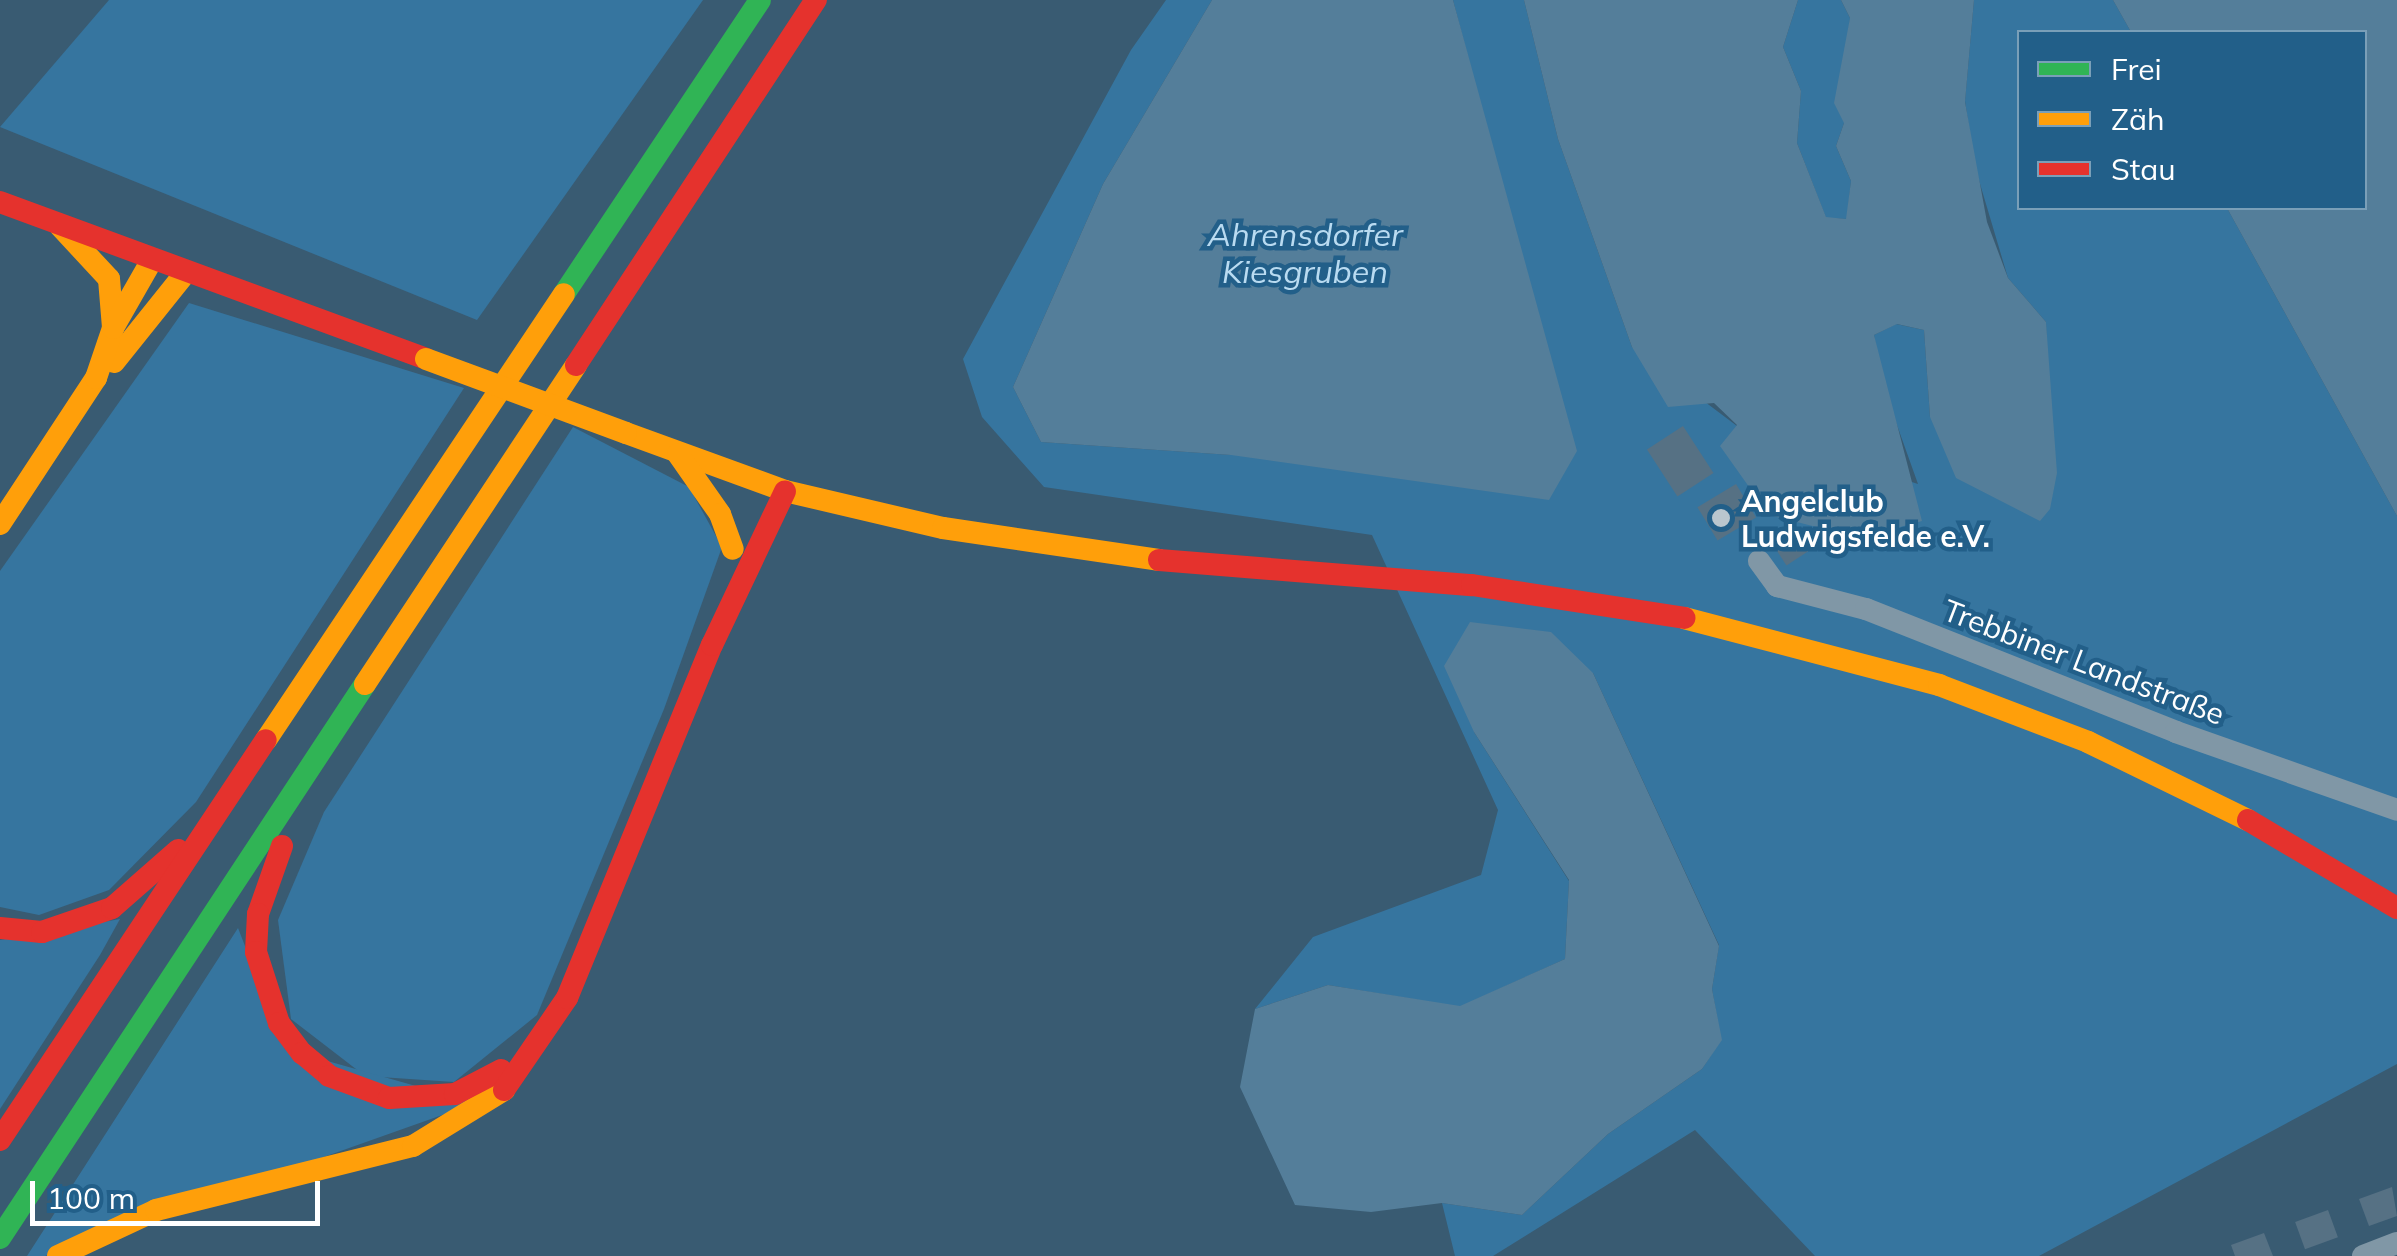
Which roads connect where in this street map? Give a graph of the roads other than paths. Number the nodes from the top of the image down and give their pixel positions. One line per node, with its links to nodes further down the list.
1 (760, 0): 17 (main road)
2 (816, 0): 16 (main road)
3 (0, 202): 4 (main road)
4 (60, 226): 5 (main road); 7 (main road)
5 (152, 260): 6 (main road); 7 (main road)
6 (186, 272): 8 (main road); 9 (main road, bridge)
7 (113, 328): 8 (main road)
8 (96, 378): 12 (main road)
9 (678, 454): 10 (main road); 13 (main road)
10 (762, 483): 11 (main road); 13 (main road)
11 (785, 491): 15 (main road); 19 (main road)
12 (0, 524)
13 (733, 549): 15 (main road)
14 (1759, 562): 18 (street, Trebbiner Landstraße)
15 (712, 645): 21 (main road)
16 (323, 755): 21 (main road); 23 (main road)
17 (225, 807): 20 (main road); 22 (main road)
18 (2397, 810)
19 (2397, 908)
20 (0, 928)
21 (547, 1032): 25 (main road)
22 (0, 1140)
23 (0, 1238)
24 (2397, 1243): 26 (street)
25 (58, 1256)
26 (2362, 1256)

